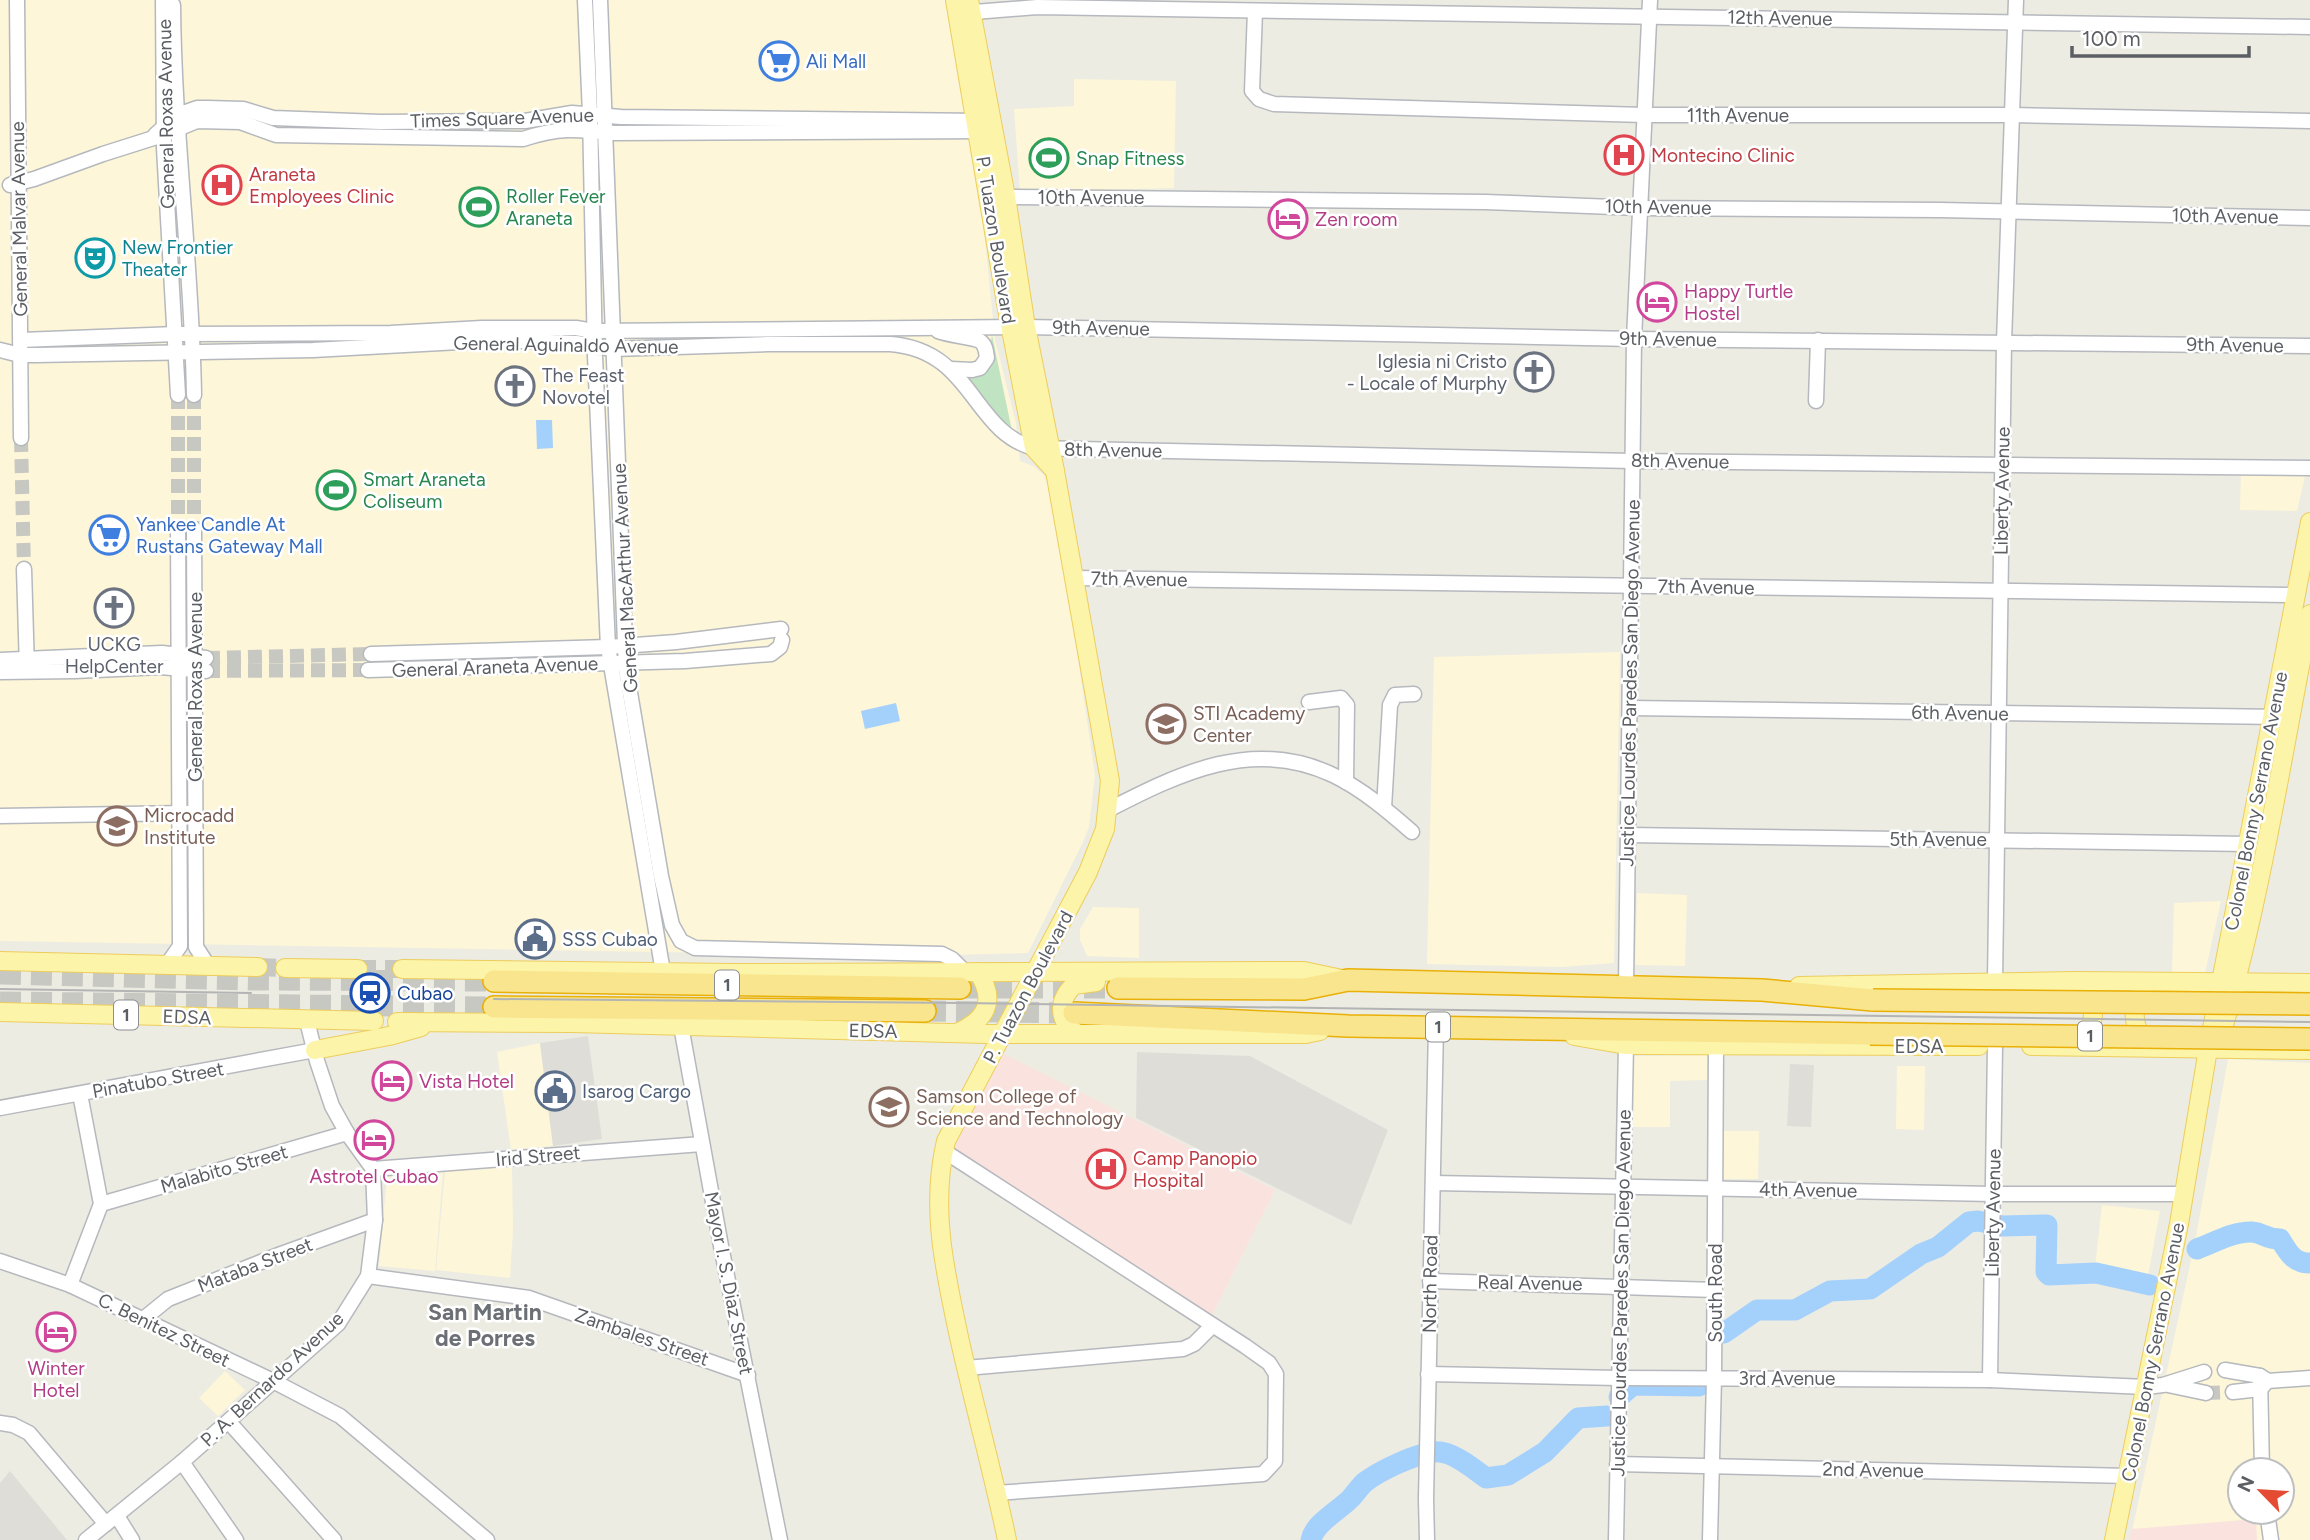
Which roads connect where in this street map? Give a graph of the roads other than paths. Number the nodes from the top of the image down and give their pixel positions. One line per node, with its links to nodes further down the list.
1 (17, 0): 22 (street, General Malvar Avenue)
2 (163, 0): 19 (street, General Roxas Avenue)
3 (173, 0): 19 (street, General Roxas Avenue)
4 (585, 0): 13 (street, General MacArthur Avenue)
5 (600, 0): 14 (street, General MacArthur Avenue)
6 (1650, 0): 10 (street, Justice Lourdes Paredes San Diego Avenue)
7 (2017, 0): 11 (street, Liberty Avenue)
8 (963, 6): 9 (street, 12th Avenue); 18 (main road, P. Tuazon Boulevard)
9 (1255, 11): 10 (street, 12th Avenue); 15 (street, 11th Avenue)
10 (1649, 16): 11 (street, 12th Avenue); 15 (street, Justice Lourdes Paredes San Diego Avenue)
11 (2015, 22): 12 (street, 12th Avenue); 16 (street, Liberty Avenue)
12 (2310, 27)
13 (590, 114): 14 (street, Times Square Avenue); 19 (street, Times Square Avenue); 20 (street, General MacArthur Avenue)
14 (605, 115): 18 (street, Times Square Avenue); 21 (street, General MacArthur Avenue)
15 (1644, 115): 16 (street, 11th Avenue); 24 (street, Justice Lourdes Paredes San Diego Avenue)
16 (2011, 115): 17 (street, 11th Avenue); 25 (street, Liberty Avenue)
17 (2310, 121)
18 (984, 126): 21 (street, Times Square Avenue); 23 (main road, P. Tuazon Boulevard); 28 (main road, P. Tuazon Boulevard)
19 (167, 128): 20 (street, Times Square Avenue); 22 (street, Times Square Avenue); 31 (street, General Roxas Avenue); 32 (street, General Roxas Avenue)
20 (590, 131): 21 (street, Times Square Avenue); 29 (street, General MacArthur Avenue)
21 (607, 133): 30 (street, General MacArthur Avenue)
22 (14, 185): 37 (street, General Malvar Avenue)
23 (1006, 197): 24 (street, 10th Avenue); 28 (main road, P. Tuazon Boulevard)
24 (1639, 208): 25 (street, 10th Avenue); 33 (street, Justice Lourdes Paredes San Diego Avenue)
25 (2008, 211): 26 (street, 10th Avenue); 35 (street, Liberty Avenue)
26 (2310, 218)
27 (928, 327): 28 (street, General Aguinaldo Avenue); 30 (street, General Aguinaldo Avenue); 43 (street)
28 (1018, 327): 33 (street, 9th Avenue); 48 (main road, P. Tuazon Boulevard)
29 (594, 331): 30 (street, General Aguinaldo Avenue); 32 (street, General Aguinaldo Avenue); 38 (street, General MacArthur Avenue)
30 (612, 331): 39 (street, General MacArthur Avenue)
31 (176, 334): 32 (street, General Aguinaldo Avenue); 37 (street, General Aguinaldo Avenue); 41 (street, General Roxas Avenue)
32 (192, 334): 42 (street, General Roxas Avenue)
33 (1634, 339): 34 (street, 9th Avenue); 49 (street, Justice Lourdes Paredes San Diego Avenue)
34 (1818, 340): 35 (street, 9th Avenue); 46 (street)
35 (2004, 342): 36 (street, 9th Avenue); 50 (street, Liberty Avenue)
36 (2310, 346)
37 (20, 347): 40 (street, General Aguinaldo Avenue); 41 (street, General Aguinaldo Avenue); 47 (street, General Malvar Avenue)
38 (595, 347): 39 (street, General Aguinaldo Avenue); 42 (street, General Aguinaldo Avenue); 62 (street, General MacArthur Avenue)
39 (613, 349): 43 (street, General Aguinaldo Avenue); 61 (street, General MacArthur Avenue)
40 (0, 350)
41 (176, 352): 42 (street, General Aguinaldo Avenue); 44 (street, General Roxas Avenue)
42 (193, 352): 45 (street, General Roxas Avenue)
43 (951, 369): 48 (street, General Aguinaldo Avenue)
44 (178, 395)
45 (194, 395)
46 (1816, 401)
47 (21, 438)
48 (1042, 448): 49 (street, 8th Avenue); 56 (main road, P. Tuazon Boulevard)
49 (1633, 461): 50 (street, 8th Avenue); 57 (street, Justice Lourdes Paredes San Diego Avenue)
50 (2002, 465): 51 (street, 8th Avenue); 58 (street, Liberty Avenue)
51 (2310, 468)
52 (2310, 522): 59 (main road, Colonel Bonny Serrano Avenue)
53 (178, 529): 65 (street, General Roxas Avenue)
54 (194, 529): 68 (street, General Roxas Avenue)
55 (24, 569): 69 (street)
56 (1074, 578): 57 (street, 7th Avenue); 79 (main road, P. Tuazon Boulevard)
57 (1632, 586): 58 (street, 7th Avenue); 74 (street, Justice Lourdes Paredes San Diego Avenue)
58 (2000, 590): 59 (street, 7th Avenue); 75 (street, Liberty Avenue)
59 (2295, 595): 76 (main road, Colonel Bonny Serrano Avenue)
60 (2310, 614): 76 (main road, Colonel Bonny Serrano Avenue)
61 (625, 645): 62 (street, General Araneta Avenue); 66 (street, General MacArthur Avenue); 66 (street, General Araneta Avenue)
62 (608, 647): 63 (street, General Araneta Avenue); 67 (street, General MacArthur Avenue)
63 (371, 654)
64 (0, 660): 69 (street)
65 (177, 661): 68 (street); 69 (street); 81 (street, General Roxas Avenue)
66 (626, 662): 67 (street, General Araneta Avenue); 101 (street, General MacArthur Avenue)
67 (610, 663): 70 (street, General Araneta Avenue); 98 (street, General MacArthur Avenue)
68 (200, 664): 80 (street, General Roxas Avenue)
69 (27, 666): 71 (street)
70 (368, 670)
71 (0, 672)
72 (1414, 694): 78 (street)
73 (1308, 702): 77 (street)
74 (1630, 708): 75 (street, 6th Avenue); 84 (street, Justice Lourdes Paredes San Diego Avenue)
75 (1999, 714): 76 (street, 6th Avenue); 85 (street, Liberty Avenue)
76 (2281, 717): 86 (main road, Colonel Bonny Serrano Avenue); 90 (main road, Colonel Bonny Serrano Avenue)
77 (1346, 782): 78 (street); 79 (street)
78 (1384, 808): 83 (street)
79 (1108, 810): 89 (main road, P. Tuazon Boulevard)
80 (195, 813): 81 (street); 87 (street, General Roxas Avenue)
81 (178, 814): 82 (street); 88 (street, General Roxas Avenue)
82 (0, 816)
83 (1412, 832)
84 (1628, 835): 85 (street, 5th Avenue); 110 (street, Justice Lourdes Paredes San Diego Avenue)
85 (1997, 839): 86 (street, 5th Avenue); 105 (street, Liberty Avenue)
86 (2241, 843): 107 (main road, Colonel Bonny Serrano Avenue)
87 (196, 940): 88 (street); 93 (street, General Roxas Avenue)
88 (180, 941): 92 (street)
89 (1050, 946): 99 (main road, P. Tuazon Boulevard); 100 (main road)
90 (2241, 959): 107 (main road, Colonel Bonny Serrano Avenue); 108 (main road)
91 (0, 961): 92 (main road)
92 (166, 966): 93 (main road)
93 (209, 967): 94 (main road)
94 (258, 967)
95 (285, 968): 96 (main road)
96 (358, 969)
97 (402, 969): 98 (main road, 1)
98 (663, 972): 101 (main road, 1)
99 (1037, 972): 100 (main road, 1); 101 (main road, 1); 125 (main road, P. Tuazon Boulevard)
100 (1070, 972): 102 (main road, 1)
101 (968, 977): 103 (highway, 1); 124 (main road)
102 (1118, 980): 110 (highway, 1); 120 (main road)
103 (494, 981)
104 (2075, 981): 105 (main road, 1); 106 (main road, 1); 130 (main road)
105 (1995, 982): 111 (main road, 1)
106 (2156, 982): 107 (main road, 1); 131 (main road)
107 (2228, 983): 108 (main road, 1); 132 (main road, Colonel Bonny Serrano Avenue)
108 (2270, 983): 109 (main road, 1)
109 (2310, 983)
110 (1626, 988): 111 (highway, 1)
111 (1762, 990): 112 (highway, 1, bridge)
112 (2310, 1004)
113 (494, 1007): 114 (highway, EDSA / 1)
114 (925, 1011)
115 (0, 1012): 116 (main road, EDSA / 1)
116 (307, 1021): 117 (main road, EDSA / 1); 133 (street)
117 (374, 1021)
118 (397, 1022): 119 (main road, EDSA / 1)
119 (433, 1023): 121 (main road, EDSA / 1); 133 (main road)
120 (1076, 1023): 122 (highway, EDSA / 1); 125 (main road, EDSA / 1)
121 (681, 1026): 124 (main road, EDSA / 1); 138 (street, Mayor I. S. Diaz Street)
122 (1436, 1027): 123 (highway, EDSA / 1); 141 (street, North Road)
123 (1529, 1029): 126 (highway, EDSA / 1, bridge); 127 (main road, EDSA / 1)
124 (957, 1033): 125 (main road, EDSA / 1)
125 (1003, 1034): 139 (main road, P. Tuazon Boulevard)
126 (2310, 1039)
127 (1626, 1045): 129 (main road, EDSA / 1); 142 (street, Justice Lourdes Paredes San Diego Avenue)
128 (1995, 1045): 129 (main road, EDSA / 1); 130 (main road, EDSA / 1); 144 (street, Liberty Avenue)
129 (1716, 1047): 143 (street, South Road)
130 (2071, 1047): 131 (main road, EDSA / 1)
131 (2155, 1048): 132 (main road, EDSA / 1)
132 (2212, 1049): 134 (main road, EDSA / 1); 145 (main road, Colonel Bonny Serrano Avenue)
133 (315, 1050): 135 (street, Pinatubo Street); 137 (street)
134 (2310, 1050)
135 (80, 1094): 136 (street, Pinatubo Street); 146 (street)
136 (0, 1108)
137 (347, 1133): 140 (street); 146 (street, Malabito Street)
138 (702, 1144): 140 (street, Irid Street); 160 (street, Mayor I. S. Diaz Street)
139 (944, 1151): 155 (street); 156 (main road, P. Tuazon Boulevard)
140 (373, 1169): 147 (street, P. A. Bernardo Avenue)
141 (1433, 1183): 142 (street, 4th Avenue); 150 (street, North Road)
142 (1623, 1186): 143 (street, 4th Avenue); 152 (street, Justice Lourdes Paredes San Diego Avenue)
143 (1716, 1188): 144 (street, 4th Avenue); 153 (street, South Road)
144 (1993, 1194): 145 (street, 4th Avenue); 163 (street, Liberty Avenue)
145 (2184, 1195): 167 (main road, Colonel Bonny Serrano Avenue)
146 (101, 1204): 151 (street)
147 (375, 1220): 149 (street, P. A. Bernardo Avenue); 154 (street, Mataba Street)
148 (0, 1261): 151 (street, C. Benitez Street)
149 (368, 1276): 160 (street, Zambales Street); 164 (street, P. A. Bernardo Avenue)
150 (1430, 1281): 152 (street, Real Avenue); 159 (street, North Road)
151 (69, 1285): 154 (street, C. Benitez Street)
152 (1621, 1285): 153 (street, Real Avenue); 166 (street, Justice Lourdes Paredes San Diego Avenue)
153 (1714, 1290): 161 (street, South Road)
154 (142, 1320): 164 (street, C. Benitez Street)
155 (1212, 1326): 156 (street); 177 (street)
156 (966, 1368): 177 (main road, P. Tuazon Boulevard)
157 (2225, 1370): 165 (street)
158 (2204, 1372): 167 (street)
159 (1428, 1374): 166 (street, 3rd Avenue); 186 (street, North Road)
160 (748, 1375): 184 (street, Mayor I. S. Diaz Street)
161 (1714, 1378): 163 (street, 3rd Avenue); 166 (street, 3rd Avenue); 175 (street, South Road)
162 (2310, 1378): 165 (street)
163 (1990, 1380): 167 (street, 3rd Avenue)
164 (273, 1381): 170 (street, P. A. Bernardo Avenue); 183 (street, C. Benitez Street)
165 (2262, 1382): 168 (street); 172 (street)
166 (1618, 1386): 174 (street, Justice Lourdes Paredes San Diego Avenue)
167 (2154, 1386): 169 (street); 176 (main road, Colonel Bonny Serrano Avenue)
168 (2233, 1392)
169 (2206, 1393)
170 (229, 1422): 173 (street, P. A. Bernardo Avenue); 182 (street)
171 (0, 1423): 178 (street)
172 (2262, 1456)
173 (182, 1462): 178 (street, P. A. Bernardo Avenue); 181 (street)
174 (1617, 1464): 175 (street, 2nd Avenue); 187 (street, Justice Lourdes Paredes San Diego Avenue)
175 (1712, 1466): 176 (street, 2nd Avenue); 188 (street, South Road)
176 (2129, 1476): 190 (main road, Colonel Bonny Serrano Avenue)
177 (996, 1493): 185 (main road, P. Tuazon Boulevard)
178 (111, 1520): 179 (street, P. A. Bernardo Avenue); 180 (street)
179 (86, 1540)
180 (132, 1540)
181 (236, 1540)
182 (334, 1540)
183 (487, 1540)
184 (780, 1540)
185 (1007, 1540)
186 (1427, 1540)
187 (1616, 1540)
188 (1710, 1540)
189 (2108, 1540): 190 (street)
190 (2114, 1540)

